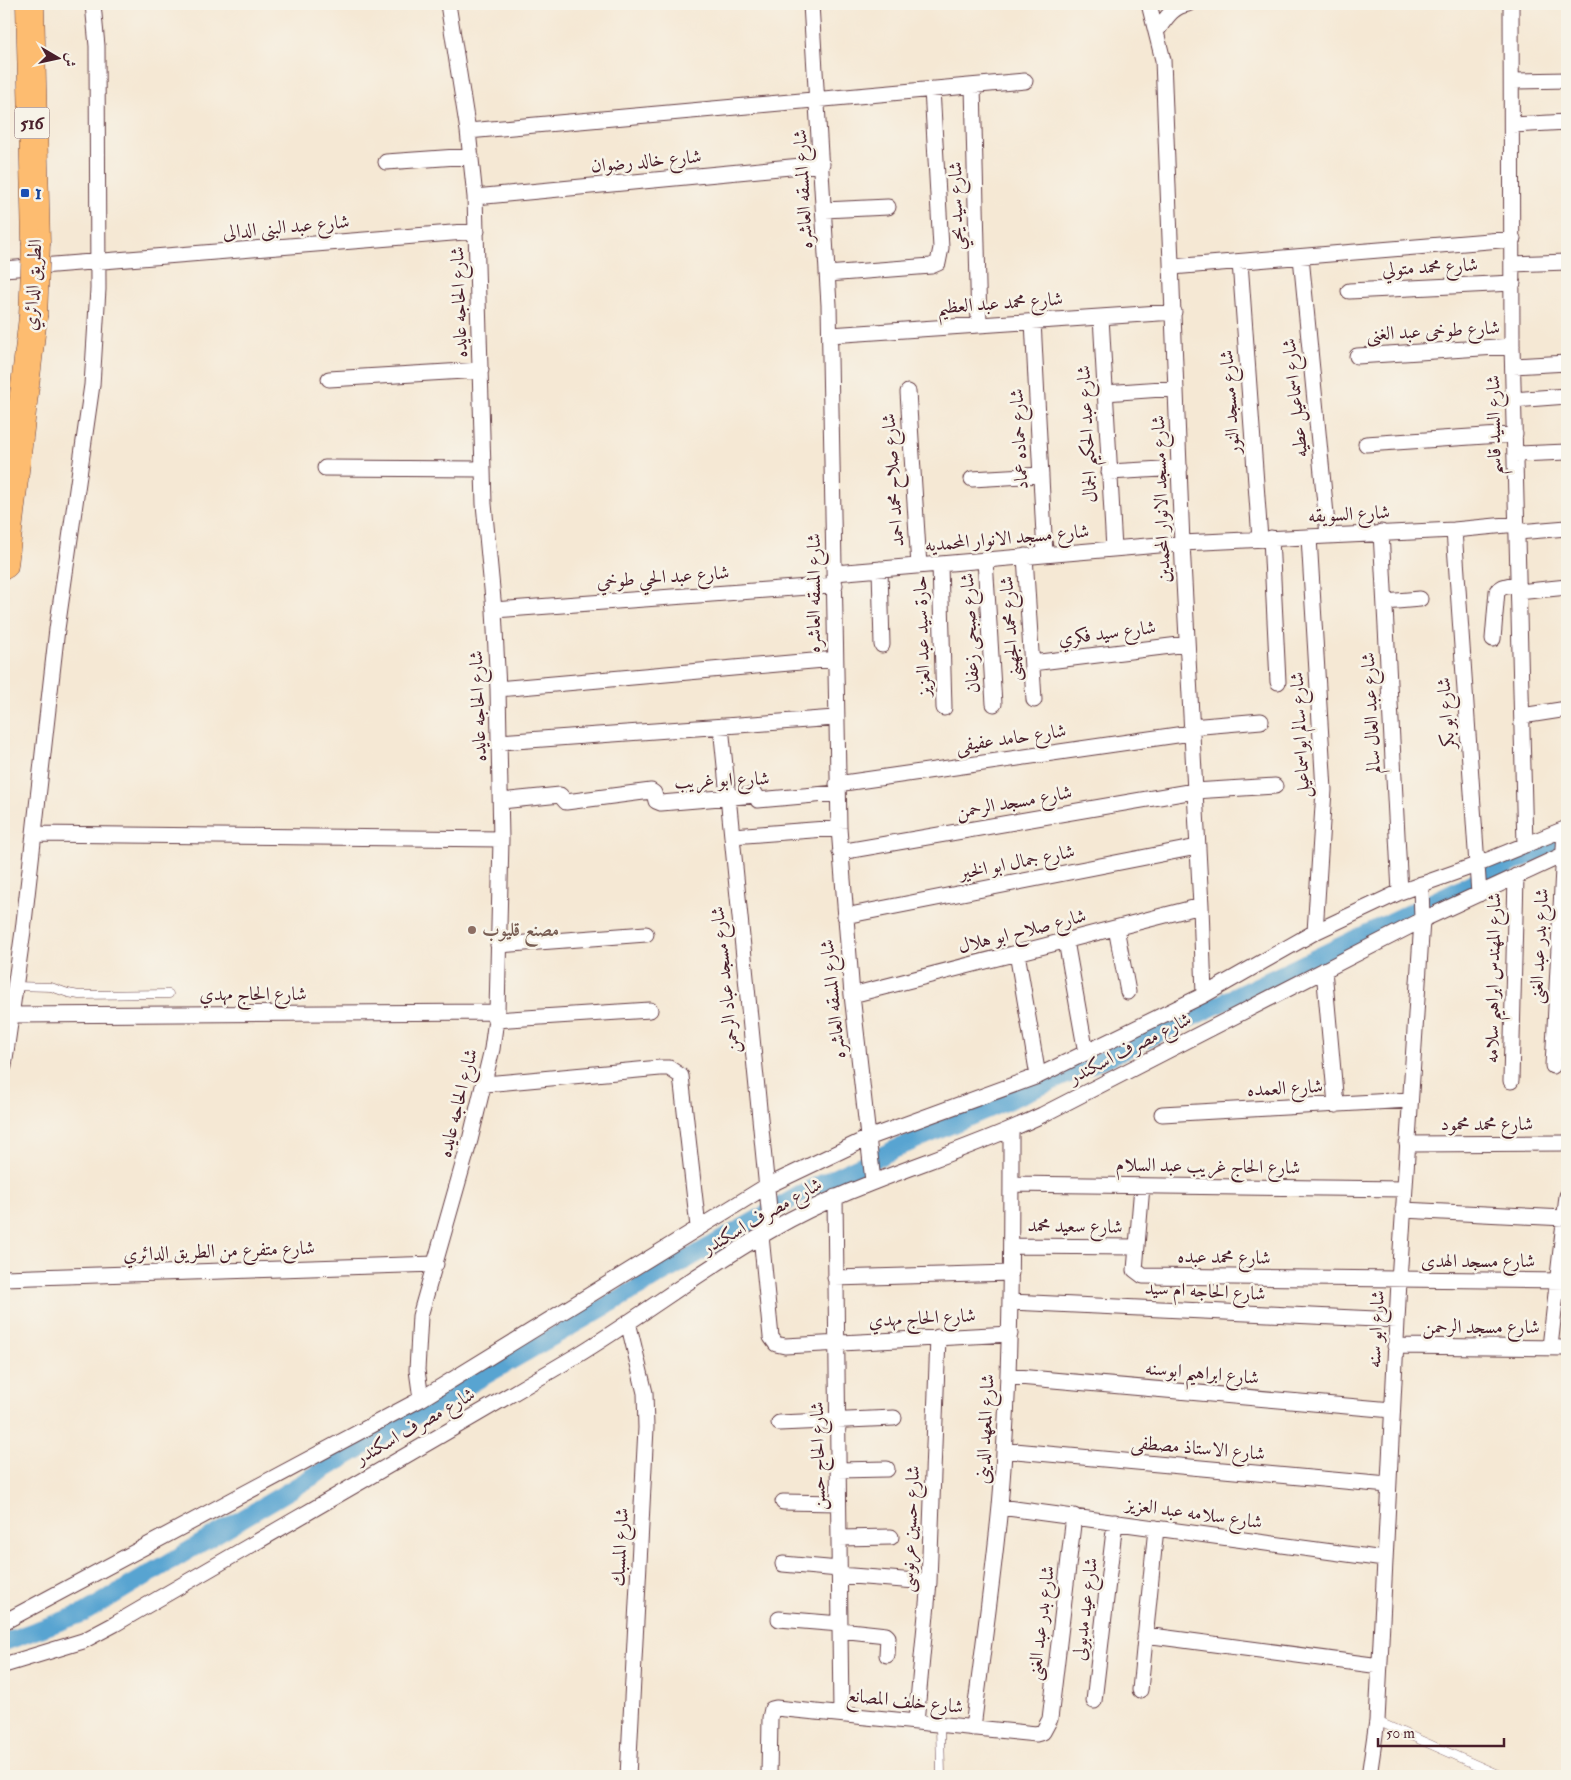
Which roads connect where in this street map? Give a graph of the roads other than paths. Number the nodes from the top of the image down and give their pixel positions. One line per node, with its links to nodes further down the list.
1 (30, 4): 75 (highway, الطريق الدائري / 516, bridge)
2 (93, 4): 29 (street)
3 (448, 4): 17 (street, شارع الحاجه عايده)
4 (811, 4): 14 (street, شارع المسقه العاشره)
5 (1149, 4): 8 (street, شارع مسجد الانوار المحمدين)
6 (1188, 4): 8 (street)
7 (1511, 4): 10 (street, شارع السيد قاسم)
8 (1156, 32): 31 (street, شارع مسجد الانوار المحمدين)
9 (1567, 80): 10 (street)
10 (1512, 81): 16 (street, شارع السيد قاسم)
11 (1025, 82): 12 (street)
12 (973, 86): 13 (street); 39 (street, شارع سيد يحي)
13 (932, 89): 14 (street); 33 (street)
14 (818, 99): 17 (street); 20 (street, شارع المسقه العاشره)
15 (1567, 122): 16 (street)
16 (1512, 125): 25 (street, شارع السيد قاسم)
17 (468, 131): 18 (street, شارع الحاجه عايده)
18 (471, 156): 19 (street); 21 (street, شارع الحاجه عايده)
19 (386, 162)
20 (822, 164): 21 (street, شارع خالد رضوان); 23 (street, شارع المسقه العاشره)
21 (475, 197): 24 (street, شارع الحاجه عايده)
22 (888, 207): 23 (street)
23 (824, 210): 33 (street, شارع المسقه العاشره)
24 (477, 231): 29 (street, شارع عبد البنى الدالى); 45 (street, شارع الحاجه عايده)
25 (1513, 239): 26 (street); 30 (street, شارع السيد قاسم)
26 (1301, 257): 27 (street); 66 (street, شارع اسماعيل عطيه)
27 (1240, 262): 31 (street); 68 (street, شارع مسجد النور)
28 (1567, 262): 30 (street)
29 (98, 263): 32 (street, شارع عبد البنى الدالى); 108 (street)
30 (1513, 264): 34 (street, شارع السيد قاسم)
31 (1172, 268): 36 (street, شارع مسجد الانوار المحمدين)
32 (4, 270)
33 (827, 274): 40 (street, شارع المسقه العاشره)
34 (1512, 283): 35 (street, شارع محمد متولي); 41 (street, شارع السيد قاسم)
35 (1349, 291)
36 (1174, 312): 37 (street, شارع محمد عبد العظيم); 47 (street, شارع مسجد الانوار المحمدين)
37 (1101, 317): 38 (street, شارع محمد عبد العظيم); 49 (street, شارع عبد الحكيم الجمال)
38 (1033, 321): 39 (street, شارع محمد عبد العظيم); 60 (street, شارع حماده عماد)
39 (979, 325): 40 (street, شارع محمد عبد العظيم)
40 (830, 335): 78 (street, شارع المسقه العاشره)
41 (1512, 346): 42 (street, شارع طوخى عبد الغنى); 44 (street, شارع السيد قاسم)
42 (1357, 356)
43 (1567, 363): 44 (street)
44 (1513, 366): 51 (street, شارع السيد قاسم)
45 (481, 370): 46 (street); 58 (street, شارع الحاجه عايده)
46 (328, 379)
47 (1176, 388): 49 (street); 57 (street, شارع مسجد الانوار المحمدين)
48 (908, 392): 76 (street, شارع صلاح محمد احمد)
49 (1106, 393): 59 (street, شارع عبد الحكيم الجمال)
50 (1567, 396): 51 (street)
51 (1513, 400): 52 (street, شارع السيد قاسم)
52 (1515, 434): 53 (street); 55 (street, شارع السيد قاسم)
53 (1366, 444)
54 (1567, 452): 55 (street)
55 (1515, 454): 62 (street, شارع السيد قاسم)
56 (325, 468): 58 (street)
57 (1180, 468): 59 (street); 69 (street, شارع مسجد الانوار المحمدين)
58 (483, 469): 83 (street, شارع الحاجه عايده)
59 (1110, 472): 70 (street, شارع عبد الحكيم الجمال)
60 (1041, 475): 61 (street); 71 (street, شارع حماده عماد)
61 (972, 478)
62 (1517, 528): 63 (street, شارع السويقه); 64 (street, شارع السويقه); 80 (street, شارع السيد قاسم)
63 (1567, 528)
64 (1454, 530): 65 (street, شارع السويقه); 115 (street, شارع ابو بكر)
65 (1381, 532): 66 (street, شارع السويقه); 82 (street, شارع عبد العال سالم)
66 (1328, 535): 67 (street, شارع السويقه)
67 (1309, 537): 68 (street, شارع السويقه); 124 (street, شارع سالم ابواسماعيل)
68 (1266, 538): 69 (street, شارع السويقه); 89 (street, شارع مسجد النور)
69 (1182, 543): 70 (street, شارع مسجد الانوار المحمديه); 85 (street, شارع مسجد الانوار المحمدين)
70 (1114, 549): 71 (street, شارع مسجد الانوار المحمديه)
71 (1045, 555): 72 (street, شارع مسجد الانوار المحمديه)
72 (1025, 556): 73 (street, شارع مسجد الانوار المحمديه); 88 (street, شارع محمد الجهينى)
73 (986, 560): 74 (street, شارع مسجد الانوار المحمديه); 92 (street, شارع صبحى زعفان)
74 (940, 564): 76 (street, شارع مسجد الانوار المحمديه); 93 (street, حارة سيد عبد العزيز)
75 (4, 565)
76 (919, 566): 77 (street, شارع مسجد الانوار المحمديه)
77 (880, 569): 78 (street, شارع مسجد الانوار المحمديه); 86 (street)
78 (835, 579): 83 (street, شارع عبد الحي طوخي); 87 (street, شارع المسقه العاشره)
79 (1567, 587): 80 (street)
80 (1518, 588): 84 (street); 95 (street, شارع السيد قاسم)
81 (1420, 599): 82 (street)
82 (1385, 602): 118 (street, شارع عبد العال سالم)
83 (494, 610): 90 (street, شارع الحاجه عايده)
84 (1492, 639)
85 (1187, 644): 88 (street, شارع سيد فكري); 99 (street, شارع مسجد الانوار المحمدين)
86 (882, 645)
87 (835, 659): 90 (street); 96 (street, شارع المسقه العاشره)
88 (1032, 662): 91 (street, شارع محمد الجهينى)
89 (1278, 682)
90 (498, 689): 100 (street, شارع الحاجه عايده)
91 (1034, 700)
92 (994, 704)
93 (944, 708)
94 (1567, 709): 95 (street)
95 (1522, 716): 111 (street, شارع السيد قاسم)
96 (835, 718): 98 (street); 102 (street, شارع المسقه العاشره)
97 (1261, 721): 99 (street, شارع حامد عفيفى)
98 (721, 726): 100 (street); 104 (street, شارع مسجد عباد الرحمن)
99 (1191, 730): 102 (street, شارع حامد عفيفى); 103 (street, شارع مسجد الانوار المحمدين)
100 (500, 742): 105 (street, شارع الحاجه عايده)
101 (1275, 786): 103 (street, شارع مسجد الرحمن)
102 (837, 788): 104 (street, شارع ابو غريب); 106 (street, شارع المسقه العاشره)
103 (1194, 790): 112 (street, شارع مسجد الانوار المحمدين); 113 (street, شارع مسجد الرحمن)
104 (728, 798): 105 (street, شارع ابو غريب); 109 (street, شارع مسجد عباد الرحمن)
105 (501, 800): 110 (street, شارع الحاجه عايده)
106 (839, 828): 109 (street); 113 (street, شارع المسقه العاشره)
107 (1566, 828): 111 (street, شارع مصرف اسكندر); 114 (street, شارع بدر عبد الغنى)
108 (34, 834): 110 (street); 130 (street)
109 (732, 836): 154 (street, شارع مسجد عباد الرحمن)
110 (501, 839): 127 (street, شارع الحاجه عايده)
111 (1525, 845): 115 (street, شارع مصرف اسكندر)
112 (1198, 847): 120 (street, شارع مسجد الانوار المحمدين); 121 (street, شارع جمال ابو الخير)
113 (840, 852): 121 (street, شارع المسقه العاشره)
114 (1566, 853): 116 (street, شارع مصرف اسكندر); 140 (street, شارع بدر عبد الغنى)
115 (1476, 865): 117 (street, شارع مصرف اسكندر); 119 (street, شارع ابو بكر)
116 (1516, 876): 119 (street, شارع مصرف اسكندر); 142 (street, شارع المهندس ابراهيم سلامه)
117 (1421, 884): 118 (street, شارع مصرف اسكندر); 122 (street, شارع ابو سنه)
118 (1400, 892): 124 (street, شارع مصرف اسكندر)
119 (1480, 894): 122 (street, شارع مصرف اسكندر)
120 (1202, 906): 123 (street, شارع صلاح ابو هلال); 134 (street, شارع مسجد الانوار المحمدين)
121 (845, 916): 133 (street, شارع المسقه العاشره)
122 (1422, 920): 129 (street, شارع مصرف اسكندر); 144 (street, شارع ابو سنه)
123 (1116, 928): 126 (street, شارع صلاح ابو هلال); 131 (street)
124 (1315, 932): 134 (street, شارع مصرف اسكندر)
125 (646, 934): 127 (street)
126 (1066, 941): 128 (street, شارع صلاح ابو هلال); 138 (street)
127 (498, 945): 137 (street, شارع الحاجه عايده)
128 (1016, 953): 133 (street, شارع صلاح ابو هلال); 141 (street)
129 (1324, 970): 145 (street); 147 (street, شارع مصرف اسكندر)
130 (14, 986): 132 (lane); 136 (street)
131 (1128, 992)
132 (169, 994)
133 (852, 995): 148 (street, شارع المسقه العاشره)
134 (1204, 995): 138 (street, شارع مصرف اسكندر)
135 (650, 1010): 137 (street, شارع الحاج مهدي)
136 (10, 1015): 137 (street, شارع الحاج مهدي); 139 (street)
137 (496, 1016): 143 (street, شارع الحاجه عايده)
138 (1086, 1053): 141 (street, شارع مصرف اسكندر)
139 (4, 1066)
140 (1553, 1066)
141 (1038, 1076): 148 (street, شارع مصرف اسكندر)
142 (1511, 1081)
143 (485, 1084): 159 (street); 163 (street, شارع الحاجه عايده)
144 (1410, 1100): 145 (street, شارع العمده); 150 (street, شارع ابو سنه)
145 (1336, 1105): 146 (street, شارع العمده)
146 (1162, 1114)
147 (1011, 1130): 151 (street, شارع مصرف اسكندر); 152 (street, شارع المعهد الدينى)
148 (868, 1138): 151 (street, شارع المسقه العاشره); 154 (street, شارع مصرف اسكندر)
149 (1567, 1143): 150 (street, شارع محمد محمود)
150 (1407, 1144): 155 (street, شارع ابو سنه)
151 (873, 1181): 156 (street, شارع مصرف اسكندر)
152 (1011, 1184): 153 (street, شارع الحاج غريب عبد السلام); 161 (street, شارع المعهد الدينى)
153 (1142, 1186): 155 (street, شارع الحاج غريب عبد السلام); 162 (street, شارع محمد عبده)
154 (765, 1187): 159 (street, شارع مصرف اسكندر); 160 (street, شارع مسجد عباد الرحمن)
155 (1404, 1188): 158 (street, شارع ابو سنه)
156 (835, 1197): 160 (street, شارع مصرف اسكندر); 166 (street, شارع الحاج حسن)
157 (1566, 1205): 158 (street); 168 (street)
158 (1403, 1210): 167 (street, شارع ابو سنه)
159 (698, 1227): 179 (street, شارع مصرف اسكندر)
160 (766, 1233): 171 (street, شارع مصرف اسكندر); 174 (street, شارع الحاج مهدي)
161 (1012, 1246): 162 (street, شارع سعيد محمد); 164 (street, شارع المعهد الدينى)
162 (1137, 1247): 167 (street, شارع محمد عبده)
163 (436, 1264): 165 (street, شارع متفرع من الطريق الدائري); 179 (street, شارع الحاجه عايده)
164 (1011, 1273): 166 (street); 169 (street, شارع المعهد الدينى)
165 (4, 1278)
166 (835, 1278): 174 (street, شارع الحاج حسن)
167 (1399, 1281): 168 (street, شارع مسجد الهدى); 170 (street, شارع ابو سنه)
168 (1563, 1281): 176 (street)
169 (1011, 1302): 170 (street, شارع الحاجه ام سيد); 172 (street, شارع المعهد الدينى)
170 (1397, 1320): 175 (street, شارع ابو سنه)
171 (628, 1322): 205 (street, شارع مصرف اسكندر); 215 (street, شارع المسبك)
172 (1010, 1334): 173 (street, شارع الحاج مهدي); 178 (street, شارع المعهد الدينى)
173 (938, 1337): 174 (street, شارع الحاج مهدي); 199 (street, شارع حسين عرنوسى)
174 (836, 1343): 182 (street, شارع الحاج حسن)
175 (1395, 1346): 176 (street, شارع مسجد الرحمن); 180 (street, شارع ابو سنه)
176 (1550, 1347): 177 (street, شارع مسجد الرحمن)
177 (1567, 1348)
178 (1008, 1376): 180 (street, شارع ابراهيم ابوسنه); 184 (street, شارع المعهد الدينى)
179 (421, 1399): 201 (street, شارع مصرف اسكندر)
180 (1392, 1410): 187 (street, شارع ابو سنه)
181 (894, 1418): 182 (street)
182 (837, 1419): 183 (street); 186 (street, شارع الحاج حسن)
183 (779, 1423)
184 (1004, 1450): 187 (street, شارع الاستاذ مصطفى); 190 (street, شارع المعهد الدينى)
185 (887, 1469): 186 (street)
186 (838, 1470): 189 (street, شارع الحاج حسن)
187 (1388, 1485): 196 (street, شارع ابو سنه)
188 (783, 1502): 189 (street)
189 (838, 1502): 195 (street, شارع الحاج حسن)
190 (1000, 1507): 191 (street, شارع سلامه عبد العزيز); 213 (street, شارع المعهد الدينى)
191 (1074, 1516): 192 (street, شارع سلامه عبد العزيز); 214 (street, شارع بدر عبد الغنى)
192 (1116, 1522): 193 (street, شارع سلامه عبد العزيز); 208 (street, شارع عيد مدبولى)
193 (1156, 1528): 196 (street, شارع سلامه عبد العزيز); 203 (street)
194 (890, 1537): 195 (street)
195 (839, 1538): 198 (street, شارع الحاج حسن)
196 (1384, 1559): 206 (street, شارع ابو سنه)
197 (783, 1564): 198 (street)
198 (839, 1572): 199 (street); 202 (street, شارع الحاج حسن)
199 (929, 1582): 211 (street, شارع حسين عرنوسى)
200 (779, 1619): 202 (street)
201 (4, 1622)
202 (840, 1627): 204 (street); 209 (street, شارع الحاج حسن)
203 (1145, 1635): 206 (street); 207 (street)
204 (887, 1655)
205 (4, 1665)
206 (1380, 1666): 210 (street, شارع ابو سنه)
207 (1140, 1690)
208 (1094, 1701)
209 (841, 1714): 211 (street, شارع خلف المصانع); 216 (street, شارع خلف المصانع)
210 (1377, 1721): 218 (street, شارع ابو سنه); 219 (lane)
211 (916, 1722): 212 (street, شارع خلف المصانع)
212 (940, 1725): 213 (street, شارع خلف المصانع); 217 (lane)
213 (974, 1728): 214 (street, شارع خلف المصانع)
214 (1043, 1732)
215 (628, 1776)
216 (769, 1776)
217 (941, 1776)
218 (1369, 1776)
219 (1502, 1776)

